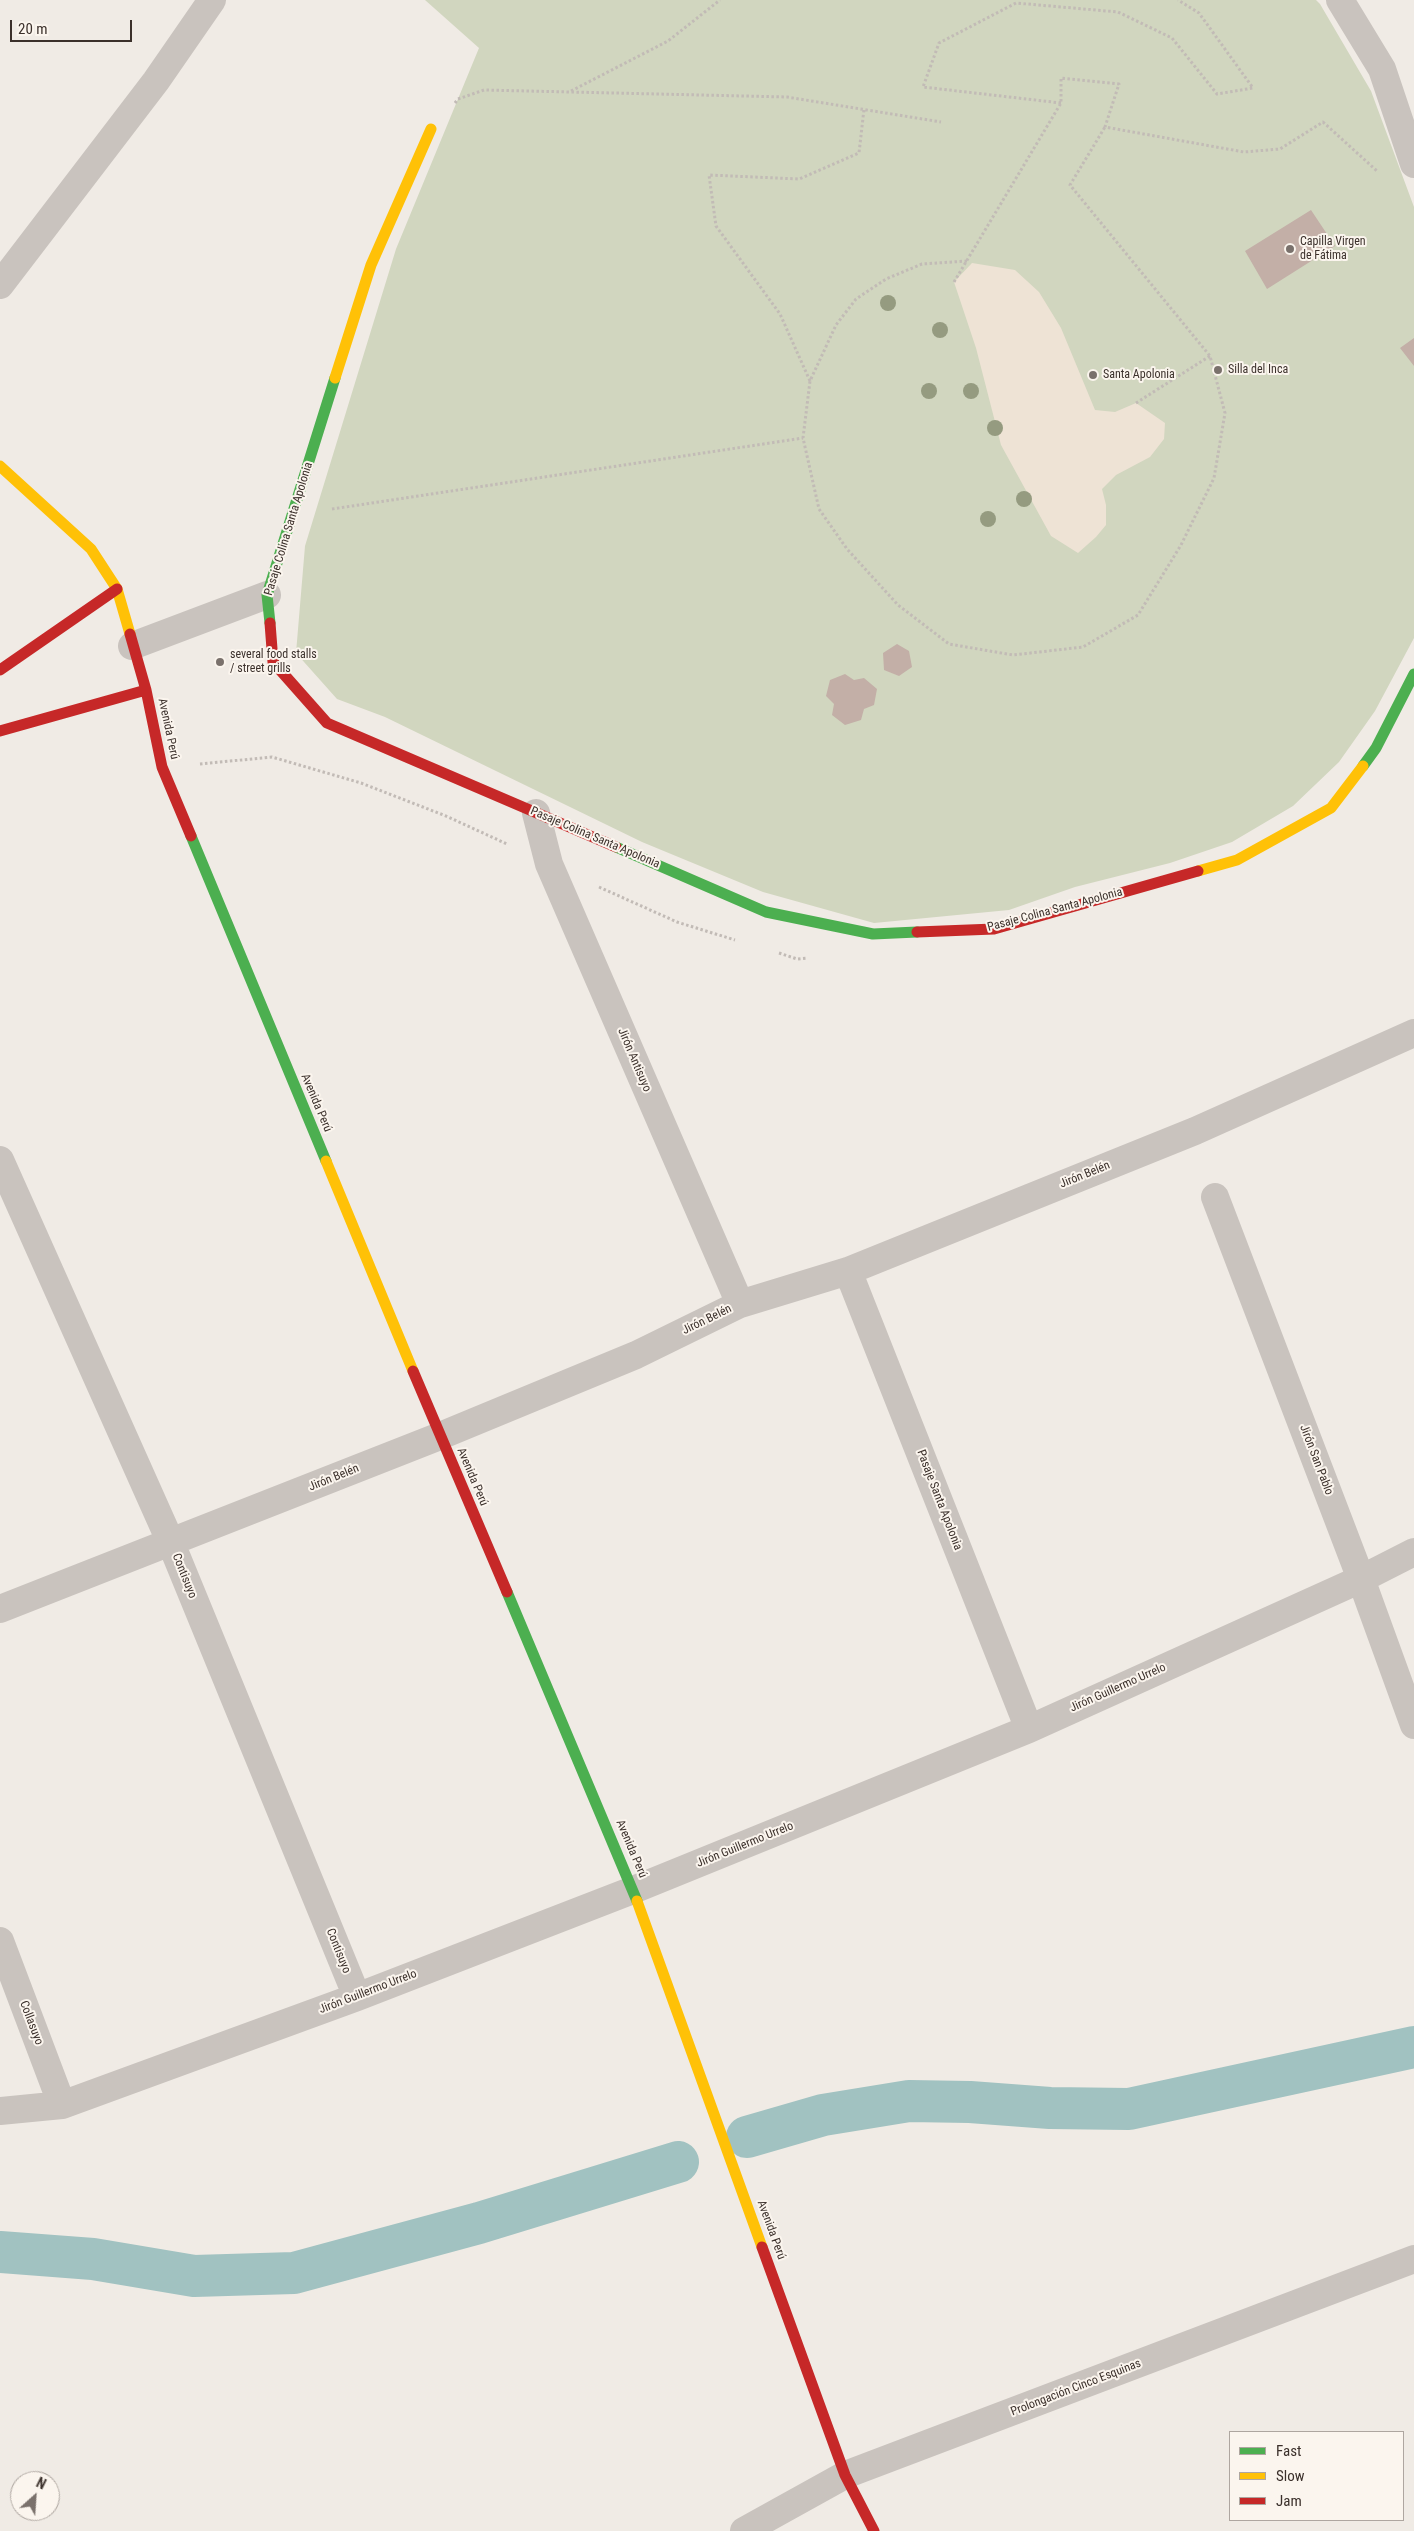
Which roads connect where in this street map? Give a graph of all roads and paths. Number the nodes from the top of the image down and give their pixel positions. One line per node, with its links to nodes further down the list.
1 (212, 0): 15 (street)
2 (720, 0): 5 (path)
3 (1178, 0): 6 (path)
4 (1340, 0): 11 (street)
5 (570, 91): 7 (path); 10 (path)
6 (1061, 103): 9 (path); 13 (path)
7 (864, 109): 8 (path); 17 (path)
8 (941, 122)
9 (1105, 127): 12 (path); 16 (path)
10 (431, 129): 21 (street, Pasaje Colina Santa Apolonia)
11 (1414, 164)
12 (1382, 176)
13 (967, 261): 14 (path); 17 (path)
14 (954, 282)
15 (0, 285)
16 (1210, 356): 18 (path); 19 (path)
17 (810, 381): 19 (path)
18 (1136, 403)
19 (803, 438): 21 (path)
20 (0, 466): 22 (street, Avenida Perú)
21 (292, 515): 23 (street, Pasaje Colina Santa Apolonia)
22 (117, 588): 24 (street, Avenida Perú); 25 (street)
23 (267, 596): 24 (street); 30 (street, Pasaje Colina Santa Apolonia)
24 (132, 646): 27 (street, Avenida Perú)
25 (0, 670)
26 (1414, 674): 30 (street, Pasaje Colina Santa Apolonia)
27 (146, 690): 28 (street); 29 (street, Avenida Perú)
28 (0, 731)
29 (162, 767): 31 (path); 40 (street, Avenida Perú)
30 (536, 812): 31 (street, Jirón Antisuyo)
31 (549, 864): 32 (path); 39 (street, Jirón Antisuyo)
32 (742, 942)
33 (769, 950): 34 (path)
34 (817, 958)
35 (1414, 1033): 38 (street, Jirón Belén)
36 (0, 1160): 41 (street, Contisuyo)
37 (1214, 1196): 43 (street, Jirón San Pablo)
38 (848, 1271): 39 (street, Jirón Belén); 46 (street, Pasaje Santa Apolonia)
39 (740, 1304): 40 (street, Jirón Belén)
40 (440, 1436): 41 (street, Jirón Belén); 47 (street, Avenida Perú)
41 (171, 1544): 44 (street, Jirón Belén); 49 (street, Contisuyo)
42 (1414, 1552): 43 (street, Jirón Guillermo Urrelo)
43 (1361, 1578): 45 (street, Jirón San Pablo); 46 (street, Jirón Guillermo Urrelo)
44 (0, 1609)
45 (1414, 1725)
46 (1029, 1729): 47 (street, Jirón Guillermo Urrelo)
47 (633, 1890): 49 (street, Jirón Guillermo Urrelo); 53 (street, Avenida Perú)
48 (0, 1941): 50 (street, Collasuyo)
49 (357, 1997): 50 (street, Jirón Guillermo Urrelo)
50 (62, 2105): 51 (street, Jirón Guillermo Urrelo)
51 (0, 2111)
52 (1414, 2259): 53 (street, Prolongación Cinco Esquinas)
53 (845, 2475): 54 (street, Prolongación Cinco Esquinas); 55 (street, Avenida Perú)
54 (744, 2531)
55 (874, 2531)

